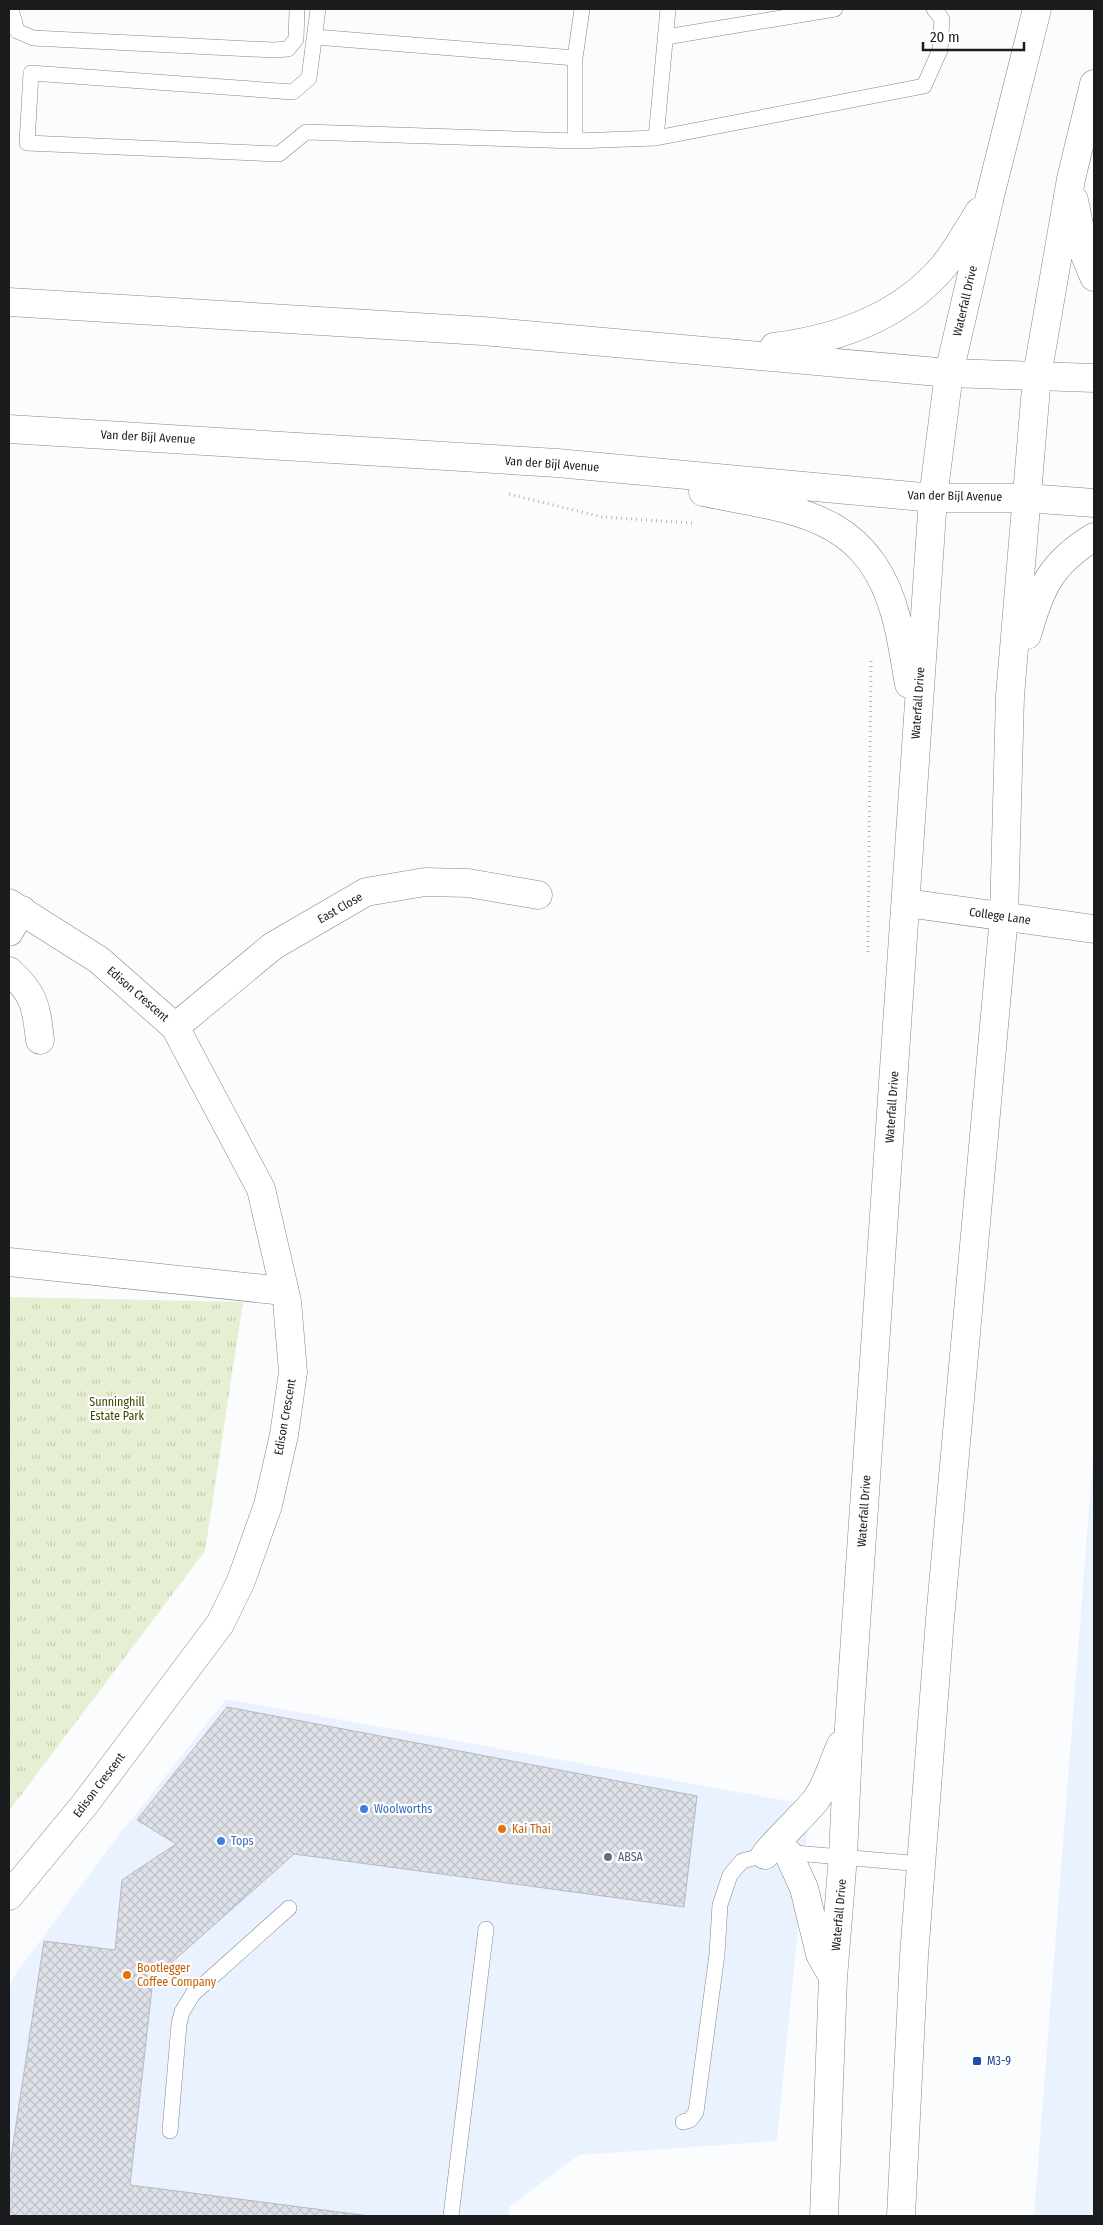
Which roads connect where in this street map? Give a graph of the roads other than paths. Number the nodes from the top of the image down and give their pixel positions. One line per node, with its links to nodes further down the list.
1 (11, 9): 2 (lane)
2 (297, 9)
3 (318, 9): 9 (lane)
4 (582, 9): 11 (lane)
5 (668, 9): 10 (lane)
6 (835, 9): 10 (lane)
7 (934, 9): 13 (lane)
8 (1037, 9): 16 (main road, Waterfall Drive)
9 (315, 37): 11 (lane); 14 (lane)
10 (666, 37): 13 (lane)
11 (575, 58): 14 (lane)
12 (1094, 84): 15 (main road)
13 (656, 138): 14 (lane)
14 (575, 141)
15 (1071, 179): 17 (main road); 21 (main road)
16 (990, 196): 19 (main road); 20 (main road, Waterfall Drive)
17 (1094, 277)
18 (9, 302): 19 (main road)
19 (721, 353): 20 (main road)
20 (949, 373): 21 (main road); 25 (main road, Waterfall Drive)
21 (1037, 376): 22 (main road); 26 (main road)
22 (1094, 378)
23 (9, 429): 24 (main road, Van der Bijl Avenue)
24 (557, 463): 25 (main road, Van der Bijl Avenue); 30 (main road)
25 (933, 498): 26 (main road, Van der Bijl Avenue); 30 (main road, Waterfall Drive)
26 (1026, 498): 27 (main road, Van der Bijl Avenue); 29 (main road)
27 (1094, 503)
28 (1094, 537): 29 (main road)
29 (1010, 696): 34 (main road)
30 (916, 725): 32 (main road, Waterfall Drive)
31 (538, 895): 37 (main road, East Close)
32 (906, 903): 34 (main road, College Lane); 41 (main road, Waterfall Drive)
33 (13, 915): 37 (main road, Edison Crescent)
34 (1004, 916): 35 (main road, College Lane); 44 (main road)
35 (1094, 928)
36 (9, 971): 38 (main road)
37 (175, 1027): 40 (main road, Edison Crescent)
38 (40, 1040)
39 (9, 1262): 40 (main road)
40 (284, 1291): 45 (main road, Edison Crescent)
41 (849, 1727): 42 (main road); 43 (main road, Waterfall Drive)
42 (776, 1854): 43 (lane); 48 (main road); 49 (lane)
43 (843, 1856): 44 (lane); 48 (main road, Waterfall Drive)
44 (922, 1864): 53 (main road)
45 (9, 1896)
46 (289, 1908): 50 (lane)
47 (486, 1929): 51 (lane)
48 (834, 1978): 52 (main road, Waterfall Drive)
49 (683, 2122)
50 (170, 2131)
51 (451, 2216)
52 (824, 2216)
53 (901, 2216)

